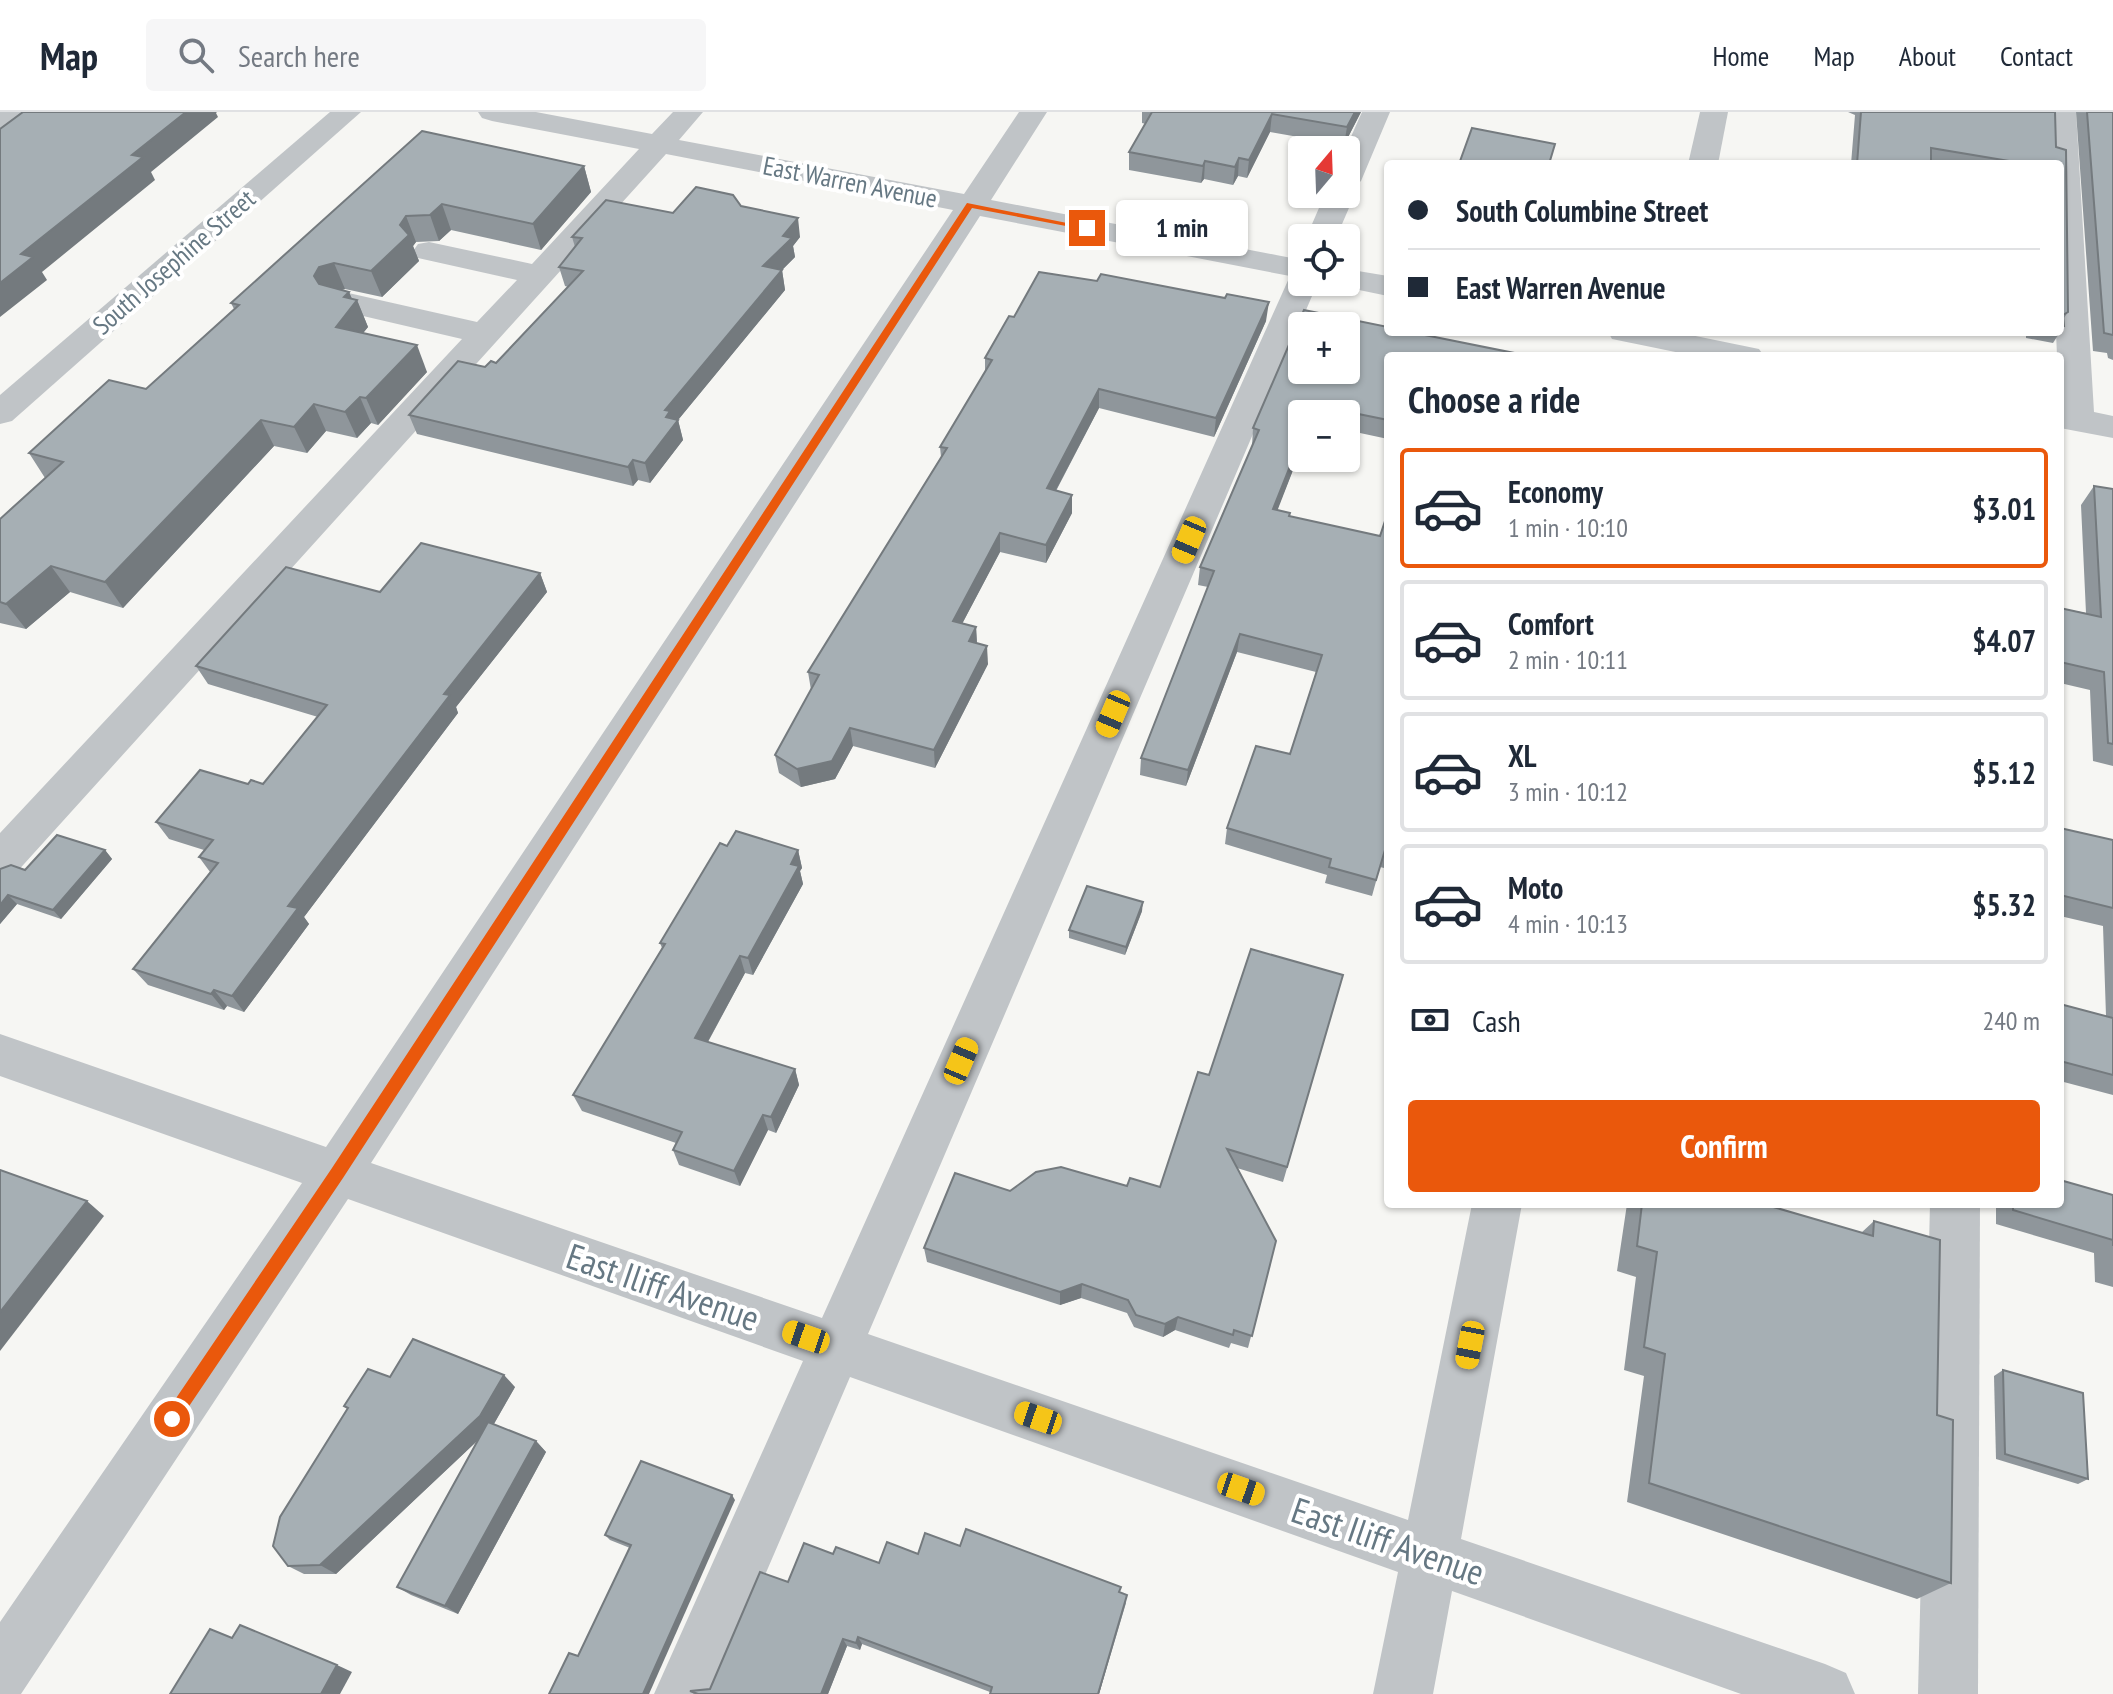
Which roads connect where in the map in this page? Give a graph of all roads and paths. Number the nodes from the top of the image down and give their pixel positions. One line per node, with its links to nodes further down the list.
1 (12, 112): 9 (street)
2 (347, 112): 27 (street, South Josephine Street)
3 (492, 112): 10 (street, East Warren Avenue)
4 (689, 112): 10 (street)
5 (1033, 112): 14 (street)
6 (1376, 112): 11 (street)
7 (1714, 112): 12 (street)
8 (2062, 112): 13 (street)
9 (0, 121)
10 (659, 144): 14 (street, East Warren Avenue); 18 (street)
11 (1360, 149)
12 (1704, 160)
13 (2063, 160)
14 (970, 205): 17 (street, East Warren Avenue); 32 (street)
15 (2064, 214): 28 (street)
16 (429, 251): 18 (street)
17 (1288, 266)
18 (539, 275): 23 (street)
19 (1360, 281): 20 (street)
20 (1384, 285)
21 (1296, 296): 35 (street)
22 (344, 302): 23 (street)
23 (485, 334): 30 (street)
24 (1639, 336): 25 (street)
25 (1665, 343): 26 (street)
26 (1722, 352)
27 (0, 413)
28 (2068, 418): 29 (street)
29 (2113, 427)
30 (0, 862)
31 (0, 1055): 32 (street, East Iliff Avenue)
32 (337, 1173): 35 (street, East Iliff Avenue); 37 (street)
33 (1496, 1208): 36 (street)
34 (1955, 1208): 41 (street)
35 (835, 1347): 36 (street, East Iliff Avenue); 38 (street)
36 (1428, 1555): 39 (street); 40 (street, East Iliff Avenue)
37 (0, 1673)
38 (684, 1694)
39 (1403, 1694)
40 (1825, 1694)
41 (1948, 1694)

